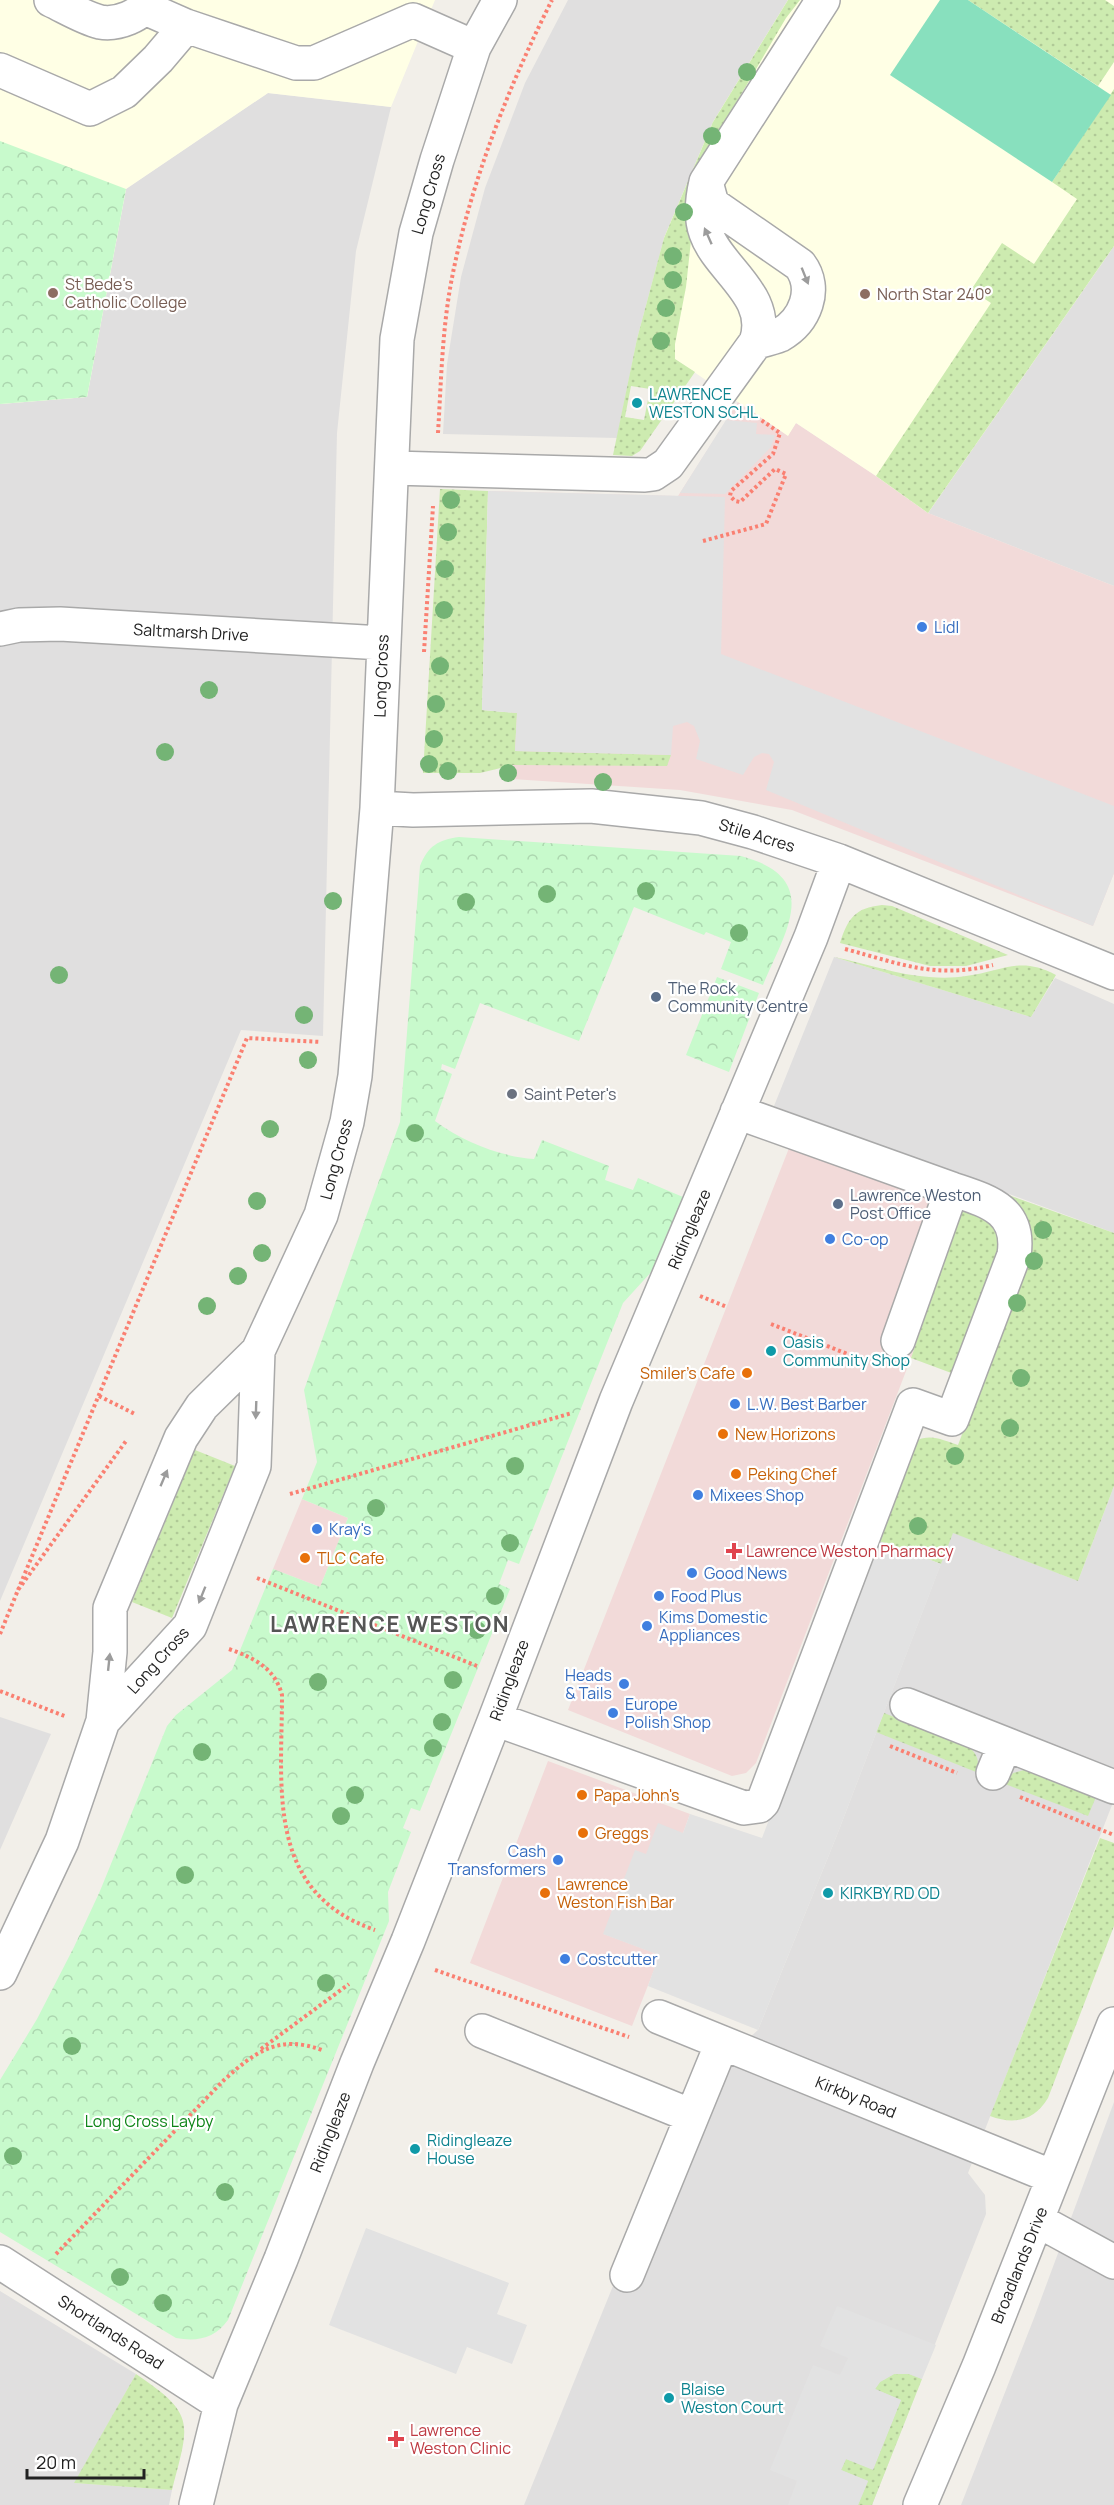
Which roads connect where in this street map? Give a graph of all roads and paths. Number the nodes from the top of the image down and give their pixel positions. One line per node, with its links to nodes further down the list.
1 (51, 0): 5 (street)
2 (500, 0): 7 (street, Long Cross)
3 (552, 0): 15 (path)
4 (823, 0): 9 (street)
5 (147, 4): 6 (street)
6 (186, 26): 7 (street); 8 (street)
7 (474, 47): 14 (street, Long Cross)
8 (0, 69)
9 (706, 182): 10 (street); 11 (street, one-way to 9)
10 (775, 248): 11 (street); 12 (street, one-way to 12)
11 (736, 274): 12 (street)
12 (756, 342): 13 (street)
13 (720, 393): 15 (street); 16 (path)
14 (393, 468): 15 (street); 18 (street, Long Cross)
15 (435, 470): 19 (path)
16 (703, 541)
17 (0, 629): 18 (street, Saltmarsh Drive)
18 (382, 643): 20 (street, Long Cross)
19 (423, 658)
20 (377, 808): 21 (street, Stile Acres); 30 (street, Long Cross)
21 (839, 861): 22 (street, Ridingleaze); 23 (street, Stile Acres)
22 (811, 937): 23 (path); 26 (street, Ridingleaze)
23 (1049, 947): 24 (street, Stile Acres)
24 (1114, 973)
25 (327, 1042): 32 (path)
26 (737, 1112): 27 (street); 33 (street, Ridingleaze)
27 (952, 1189): 29 (street); 44 (street)
28 (771, 1324): 31 (path)
29 (898, 1341)
30 (258, 1351): 45 (street, Long Cross, one-way to 30); 45 (street, Long Cross, one-way to 45)
31 (878, 1366)
32 (99, 1396): 34 (path); 38 (path)
33 (616, 1401): 36 (path); 41 (street, Ridingleaze)
34 (135, 1414)
35 (126, 1441): 38 (path)
36 (290, 1494)
37 (257, 1578): 41 (path)
38 (18, 1590): 39 (path)
39 (0, 1634)
40 (229, 1649): 49 (path)
41 (509, 1679): 44 (street, Ridingleaze)
42 (0, 1691): 45 (path)
43 (907, 1705): 46 (street)
44 (495, 1719): 49 (street, Ridingleaze)
45 (101, 1726): 50 (street, Long Cross)
46 (1005, 1744): 47 (street); 48 (street)
47 (993, 1773)
48 (1114, 1787)
49 (404, 1950): 52 (path); 57 (street, Ridingleaze)
50 (0, 1973)
51 (353, 1982): 56 (path)
52 (659, 2017): 55 (street, Kirkby Road)
53 (1114, 2024): 59 (street, Broadlands Drive)
54 (482, 2031): 58 (street)
55 (722, 2043): 58 (street); 59 (street, Kirkby Road)
56 (251, 2056): 57 (path); 64 (path)
57 (357, 2063): 65 (street, Ridingleaze)
58 (692, 2116): 63 (street)
59 (1053, 2177): 60 (street, Broadlands Drive)
60 (1037, 2220): 62 (street); 67 (street, Broadlands Drive)
61 (0, 2262): 64 (street, Shortlands Road)
62 (1114, 2262)
63 (627, 2275)
64 (31, 2280): 65 (street, Shortlands Road)
65 (221, 2404): 66 (street, Ridingleaze)
66 (196, 2505)
67 (920, 2505)

